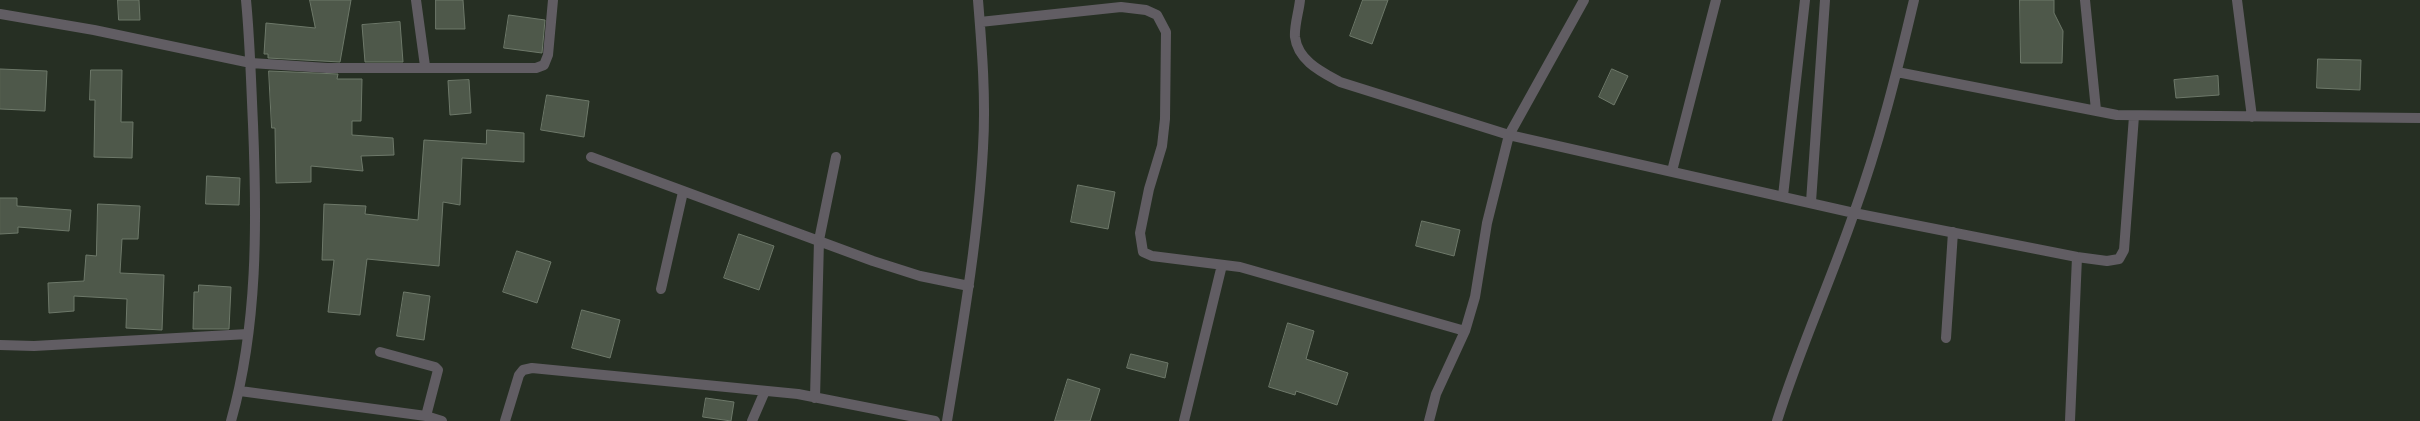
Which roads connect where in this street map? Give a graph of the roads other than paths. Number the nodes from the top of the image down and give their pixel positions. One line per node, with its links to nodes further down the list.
1 (246, 0): 16 (street)
2 (416, 0): 17 (street)
3 (553, 0): 17 (street)
4 (978, 0): 15 (street)
5 (1300, 0): 23 (street)
6 (1584, 0): 23 (street)
7 (1716, 0): 26 (street)
8 (1805, 0): 28 (street)
9 (1825, 0): 29 (street)
10 (1914, 0): 18 (street)
11 (2084, 0): 19 (street)
12 (2237, 0): 21 (street)
13 (1146, 5): 15 (street); 34 (street)
14 (0, 14): 16 (street)
15 (980, 22): 35 (street)
16 (251, 63): 17 (street); 38 (street)
17 (425, 66)
18 (1897, 72): 19 (street); 30 (street)
19 (2096, 110): 20 (street)
20 (2134, 116): 21 (street); 33 (street)
21 (2252, 117): 22 (street)
22 (2420, 118)
23 (1509, 135): 26 (street); 37 (street)
24 (591, 157): 27 (street)
25 (836, 157): 32 (street)
26 (1672, 171): 28 (street)
27 (683, 192): 32 (street); 36 (street)
28 (1783, 196): 29 (street)
29 (1811, 202): 30 (street)
30 (1854, 213): 31 (street); 54 (street)
31 (1953, 232): 33 (street); 39 (street)
32 (819, 240): 35 (street); 44 (street)
33 (2077, 258): 55 (street)
34 (1222, 265): 37 (street); 52 (street)
35 (969, 286): 51 (street)
36 (661, 289)
37 (1465, 332): 53 (street)
38 (248, 334): 40 (street); 42 (street)
39 (1946, 338)
40 (0, 345)
41 (380, 352): 45 (street)
42 (240, 391): 45 (street); 46 (street)
43 (765, 391): 44 (street); 48 (street); 49 (street)
44 (815, 398): 50 (street)
45 (426, 416): 47 (street)
46 (231, 421)
47 (442, 421)
48 (505, 421)
49 (752, 421)
50 (934, 421)
51 (947, 421)
52 (1184, 421)
53 (1429, 421)
54 (1777, 421)
55 (2070, 421)

